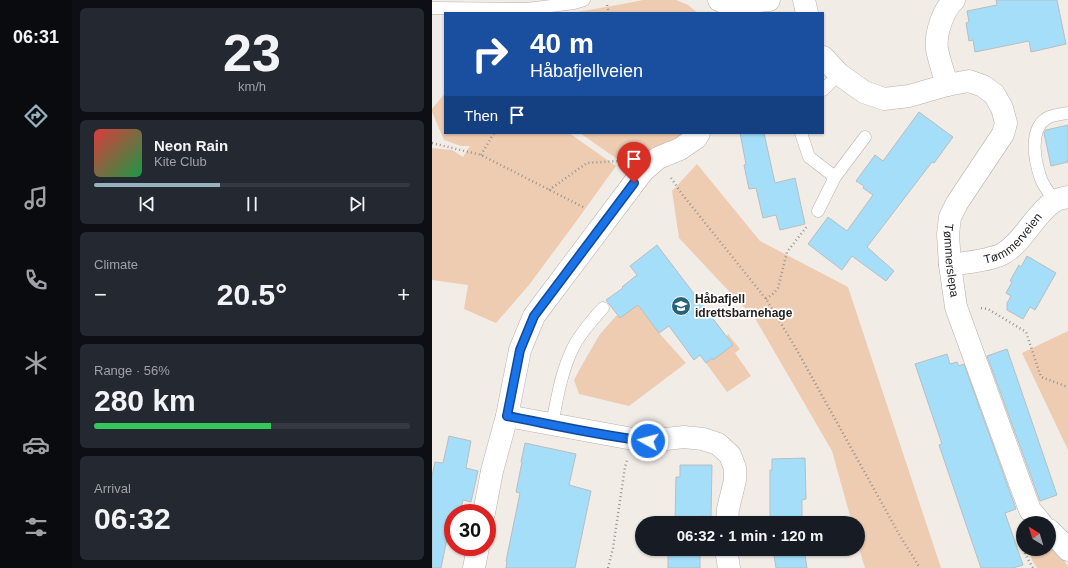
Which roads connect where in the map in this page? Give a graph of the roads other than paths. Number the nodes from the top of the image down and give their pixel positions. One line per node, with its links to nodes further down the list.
1 (584, 0): 6 (lane)
2 (769, 0): 5 (street)
3 (804, 0): 7 (street)
4 (954, 0): 10 (street)
5 (724, 6)
6 (432, 8)
7 (807, 12)
8 (824, 58): 9 (street, Tømmerslepa)
9 (839, 74): 10 (street, Tømmerslepa); 11 (lane)
10 (947, 85): 19 (street, Tømmerslepa)
11 (824, 89)
12 (1068, 113): 17 (lane)
13 (698, 134): 21 (street)
14 (801, 134): 16 (lane)
15 (865, 137): 16 (lane)
16 (836, 177): 18 (lane)
17 (1061, 199): 19 (street, Tømmerveien)
18 (818, 211)
19 (950, 265): 25 (street, Tømmerslepa)
20 (603, 308): 22 (lane)
21 (507, 416): 22 (street); 23 (street)
22 (552, 424): 24 (street)
23 (486, 504)
24 (728, 516)
25 (1035, 516)
26 (1056, 537): 27 (street)
27 (1068, 550)
28 (476, 556): 30 (street)
29 (727, 556): 31 (street)
30 (474, 568)
31 (729, 568)

